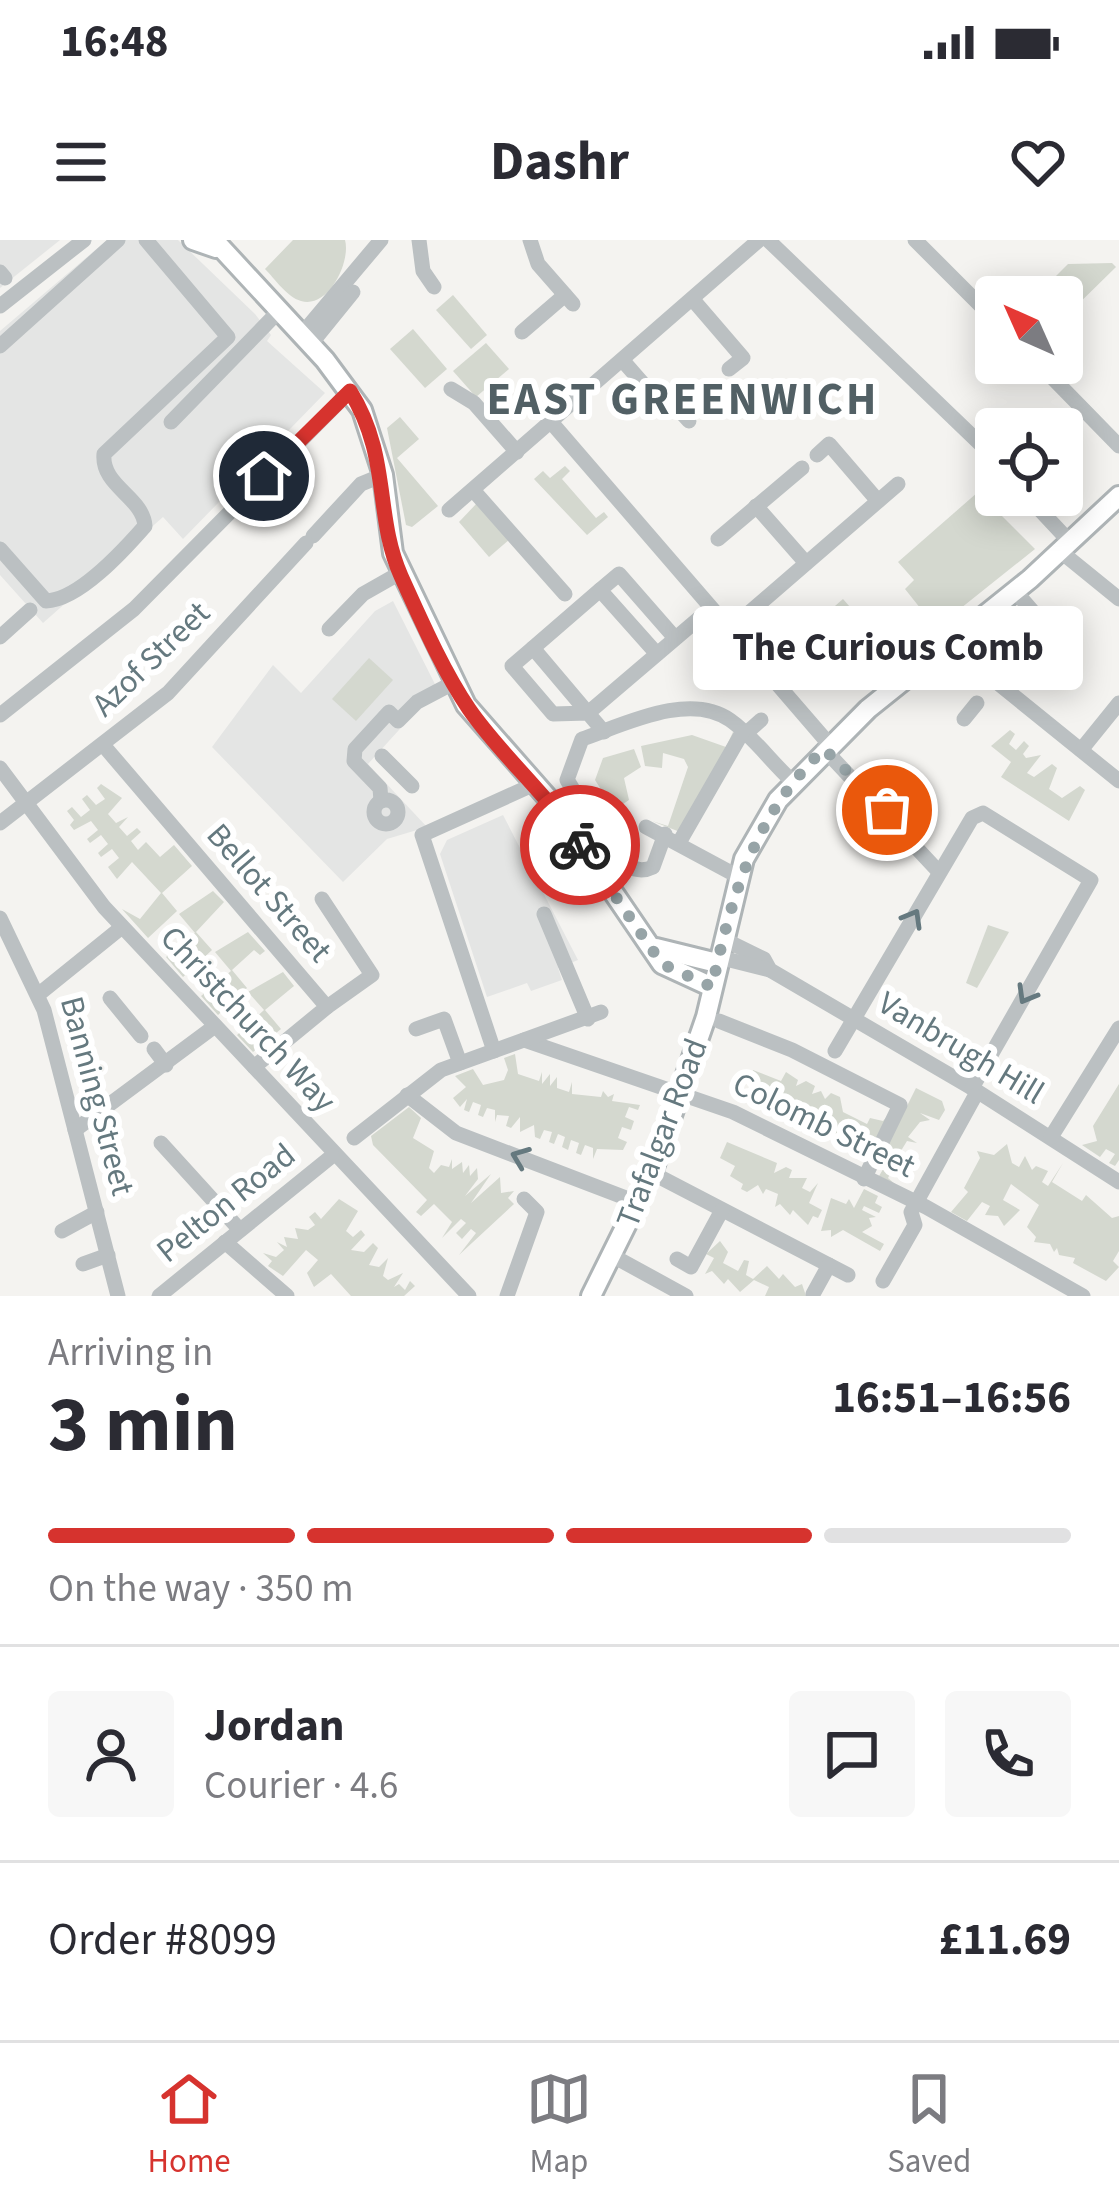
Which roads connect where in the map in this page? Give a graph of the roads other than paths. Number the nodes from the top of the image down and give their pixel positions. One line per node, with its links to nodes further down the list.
1 (84, 240): 14 (street)
2 (118, 240): 18 (street)
3 (146, 240): 42 (street)
4 (419, 240): 11 (street)
5 (530, 240): 16 (street)
6 (759, 240): 13 (street)
7 (768, 240): 27 (street)
8 (915, 240): 12 (street)
9 (207, 243): 15 (main road)
10 (378, 244): 17 (street)
11 (434, 287)
12 (975, 300)
13 (694, 301): 19 (street); 20 (street)
14 (0, 306)
15 (279, 311): 17 (main road); 25 (street)
16 (522, 332)
17 (306, 340): 23 (main road)
18 (0, 346)
19 (624, 362): 24 (street); 26 (street)
20 (736, 364)
21 (1057, 384): 28 (street)
22 (451, 389): 30 (street)
23 (350, 391): 32 (main road); 63 (street)
24 (689, 421)
25 (171, 422)
26 (551, 422): 30 (street); 49 (street)
27 (975, 442)
28 (1110, 443)
29 (823, 450): 36 (street)
30 (517, 452): 34 (street)
31 (802, 468): 37 (street)
32 (383, 475): 44 (main road); 68 (street, Azof Street)
33 (898, 484): 36 (street)
34 (473, 490): 38 (street); 47 (street)
35 (1119, 496): 41 (main road, Trafalgar Road)
36 (878, 501): 43 (street)
37 (756, 506): 40 (street); 43 (street)
38 (449, 510)
39 (1037, 516): 41 (street)
40 (718, 539)
41 (1065, 547): 46 (main road, Trafalgar Road); 48 (street)
42 (0, 549)
43 (806, 563): 52 (street)
44 (400, 573): 51 (street); 59 (main road)
45 (601, 590): 55 (street); 57 (street); 58 (street)
46 (1015, 591): 53 (street); 56 (main road, Trafalgar Road)
47 (565, 594)
48 (1119, 599)
49 (710, 609): 52 (street); 55 (street)
50 (30, 610): 54 (street)
51 (329, 629)
52 (728, 631): 69 (street)
53 (1052, 635)
54 (0, 637)
55 (675, 638): 58 (street)
56 (947, 642): 60 (street); 69 (main road, Trafalgar Road)
57 (533, 648): 62 (street); 62 (street)
58 (657, 654): 62 (street)
59 (454, 682): 75 (main road); 80 (street)
60 (986, 692): 64 (street); 70 (street)
61 (1119, 703): 70 (street)
62 (588, 713): 66 (street)
63 (0, 715)
64 (964, 719)
65 (761, 720): 67 (street)
66 (604, 732): 67 (street); 81 (street)
67 (743, 734): 73 (street); 81 (street)
68 (104, 746): 77 (street, Azof Street); 93 (street, Bellot Street)
69 (826, 747): 73 (main road, Trafalgar Road); 82 (street)
70 (1081, 750): 74 (street)
71 (382, 756): 76 (street)
72 (0, 768): 77 (street, Christchurch Way)
73 (792, 781): 83 (main road, Trafalgar Road)
74 (1119, 781)
75 (537, 783): 80 (street); 88 (main road)
76 (412, 786)
77 (27, 806): 78 (street); 87 (street, Christchurch Way)
78 (0, 824)
79 (646, 827): 81 (street)
80 (422, 835): 102 (street)
81 (672, 837): 83 (street)
82 (939, 872): 94 (street, one-way to 82); 108 (street, one-way to 108)
83 (739, 877): 89 (main road, Trafalgar Road)
84 (322, 899): 93 (street)
85 (544, 914): 100 (street)
86 (0, 918): 91 (street, Banning Street)
87 (122, 927): 91 (street); 96 (street, Christchurch Way)
88 (656, 948): 89 (main road); 90 (main road)
89 (720, 953): 90 (main road, Trafalgar Road); 94 (street, Vanbrugh Hill)
90 (712, 987): 107 (main road, Trafalgar Road)
91 (39, 994): 110 (street, Banning Street)
92 (110, 998): 99 (street)
93 (327, 1007): 106 (street, Bellot Street)
94 (853, 1018): 103 (street); 108 (street, Vanbrugh Hill)
95 (719, 1021): 103 (street)
96 (215, 1026): 105 (street); 106 (street, Christchurch Way)
97 (1119, 1028): 111 (street)
98 (416, 1029): 104 (street)
99 (142, 1036)
100 (524, 1040): 102 (street); 107 (street, Colomb Street)
101 (154, 1049): 105 (street)
102 (494, 1051): 104 (street)
103 (830, 1060): 116 (street)
104 (460, 1063): 109 (street)
105 (166, 1065): 110 (street)
106 (254, 1067): 114 (street, Christchurch Way)
107 (681, 1090): 115 (main road, Trafalgar Road); 116 (street, Colomb Street)
108 (974, 1092): 111 (street, Vanbrugh Hill); 120 (street)
109 (407, 1095): 112 (street); 119 (street, one-way to 109)
110 (75, 1130): 122 (street, Banning Street)
111 (1051, 1137): 117 (street, Vanbrugh Hill)
112 (354, 1138)
113 (161, 1144): 123 (street)
114 (332, 1156): 123 (street, Pelton Road); 137 (street, Christchurch Way)
115 (652, 1173): 119 (main road, Trafalgar Road); 121 (street)
116 (864, 1179): 120 (street, Colomb Street)
117 (1119, 1182)
118 (524, 1199): 138 (street)
119 (639, 1203): 127 (main road, Trafalgar Road)
120 (916, 1204): 132 (street); 141 (street, Colomb Street)
121 (722, 1210): 128 (street); 130 (street)
122 (97, 1211): 124 (street); 126 (street, Banning Street)
123 (239, 1230): 125 (street, Pelton Road)
124 (62, 1231)
125 (226, 1242): 135 (street, Pelton Road); 136 (street)
126 (108, 1255): 129 (street); 134 (street, Banning Street)
127 (613, 1256): 139 (main road, Trafalgar Road); 140 (street)
128 (677, 1259)
129 (83, 1264)
130 (829, 1265): 131 (street); 133 (street)
131 (848, 1275)
132 (884, 1281)
133 (813, 1294)
134 (118, 1296)
135 (159, 1296)
136 (287, 1296)
137 (469, 1296)
138 (507, 1296)
139 (591, 1296)
140 (686, 1296)
141 (1083, 1296)

